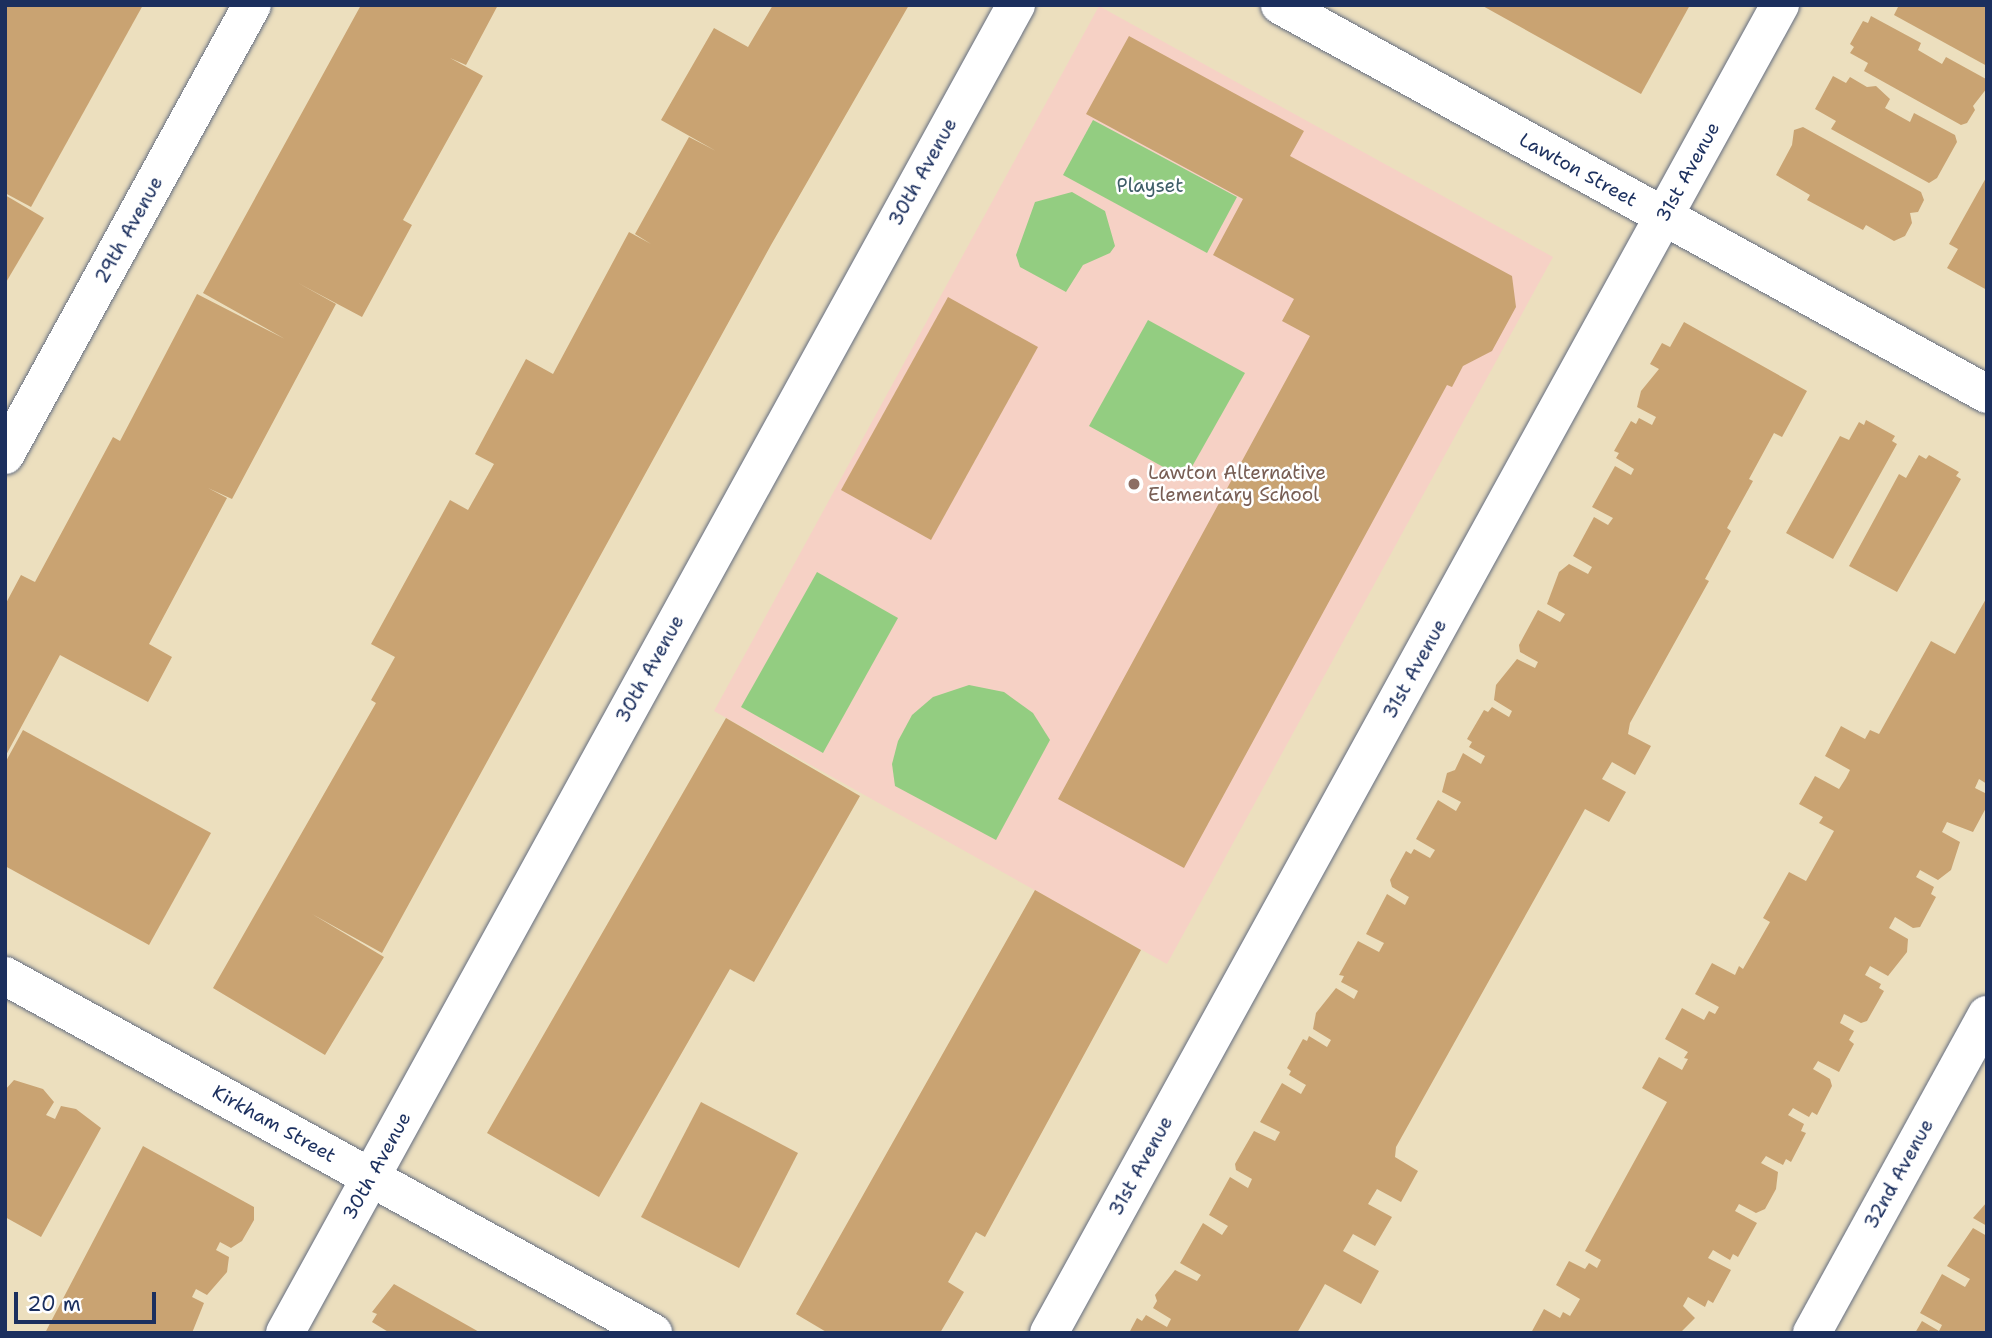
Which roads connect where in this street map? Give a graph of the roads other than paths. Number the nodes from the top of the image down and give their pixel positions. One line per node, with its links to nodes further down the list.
1 (253, 5): 7 (street, 29th Avenue)
2 (1016, 5): 10 (street, 30th Avenue)
3 (1280, 5): 5 (street, Lawton Street)
4 (1780, 5): 5 (street, 31st Avenue)
5 (1664, 217): 6 (street, Lawton Street); 13 (street, 31st Avenue)
6 (1987, 394)
7 (5, 454)
8 (5, 976): 10 (street, Kirkham Street)
9 (1987, 1015): 14 (street, 32nd Avenue)
10 (371, 1177): 11 (street, 30th Avenue); 12 (street, Kirkham Street)
11 (285, 1333)
12 (653, 1333)
13 (1049, 1333)
14 (1812, 1333)

